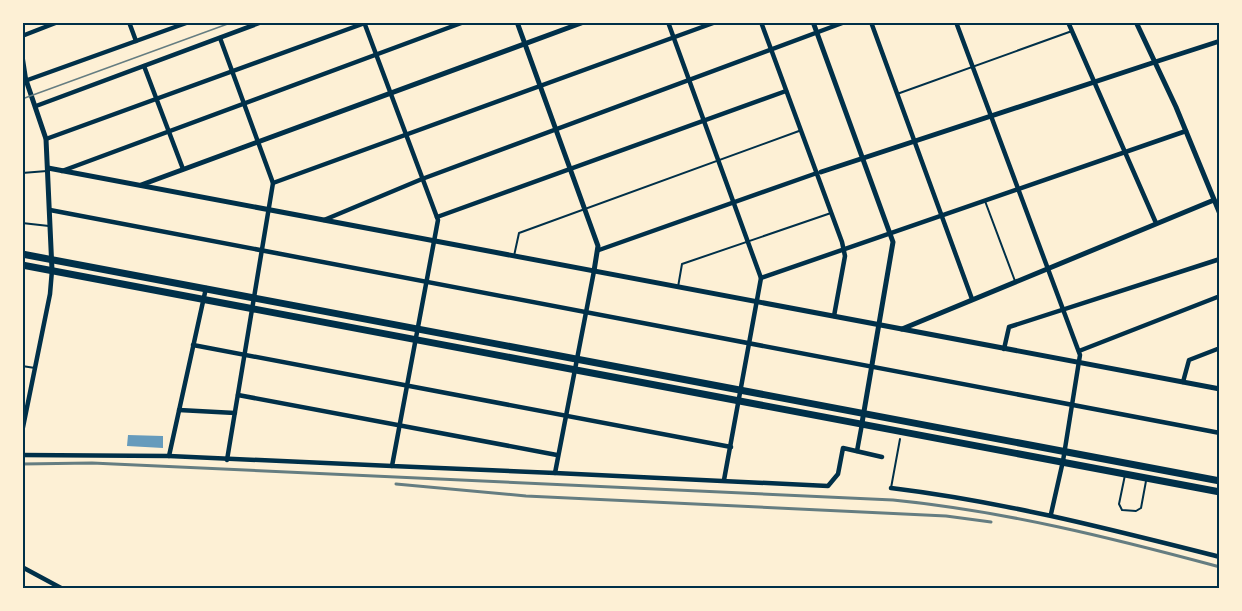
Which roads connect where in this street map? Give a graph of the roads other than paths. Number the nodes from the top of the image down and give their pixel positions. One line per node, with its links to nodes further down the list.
1 (58, 22): 20 (street)
2 (129, 22): 23 (street)
3 (189, 22): 23 (street)
4 (262, 22): 21 (street)
5 (464, 22): 28 (street)
6 (517, 22): 25 (street)
7 (584, 22): 25 (street)
8 (668, 22): 22 (street)
9 (716, 22): 22 (street)
10 (761, 22): 26 (street)
11 (813, 22): 19 (street)
12 (844, 22): 19 (street)
13 (870, 22): 39 (street)
14 (957, 22): 31 (street)
15 (1068, 22): 18 (street)
16 (1136, 22): 29 (street)
17 (365, 23): 28 (street); 32 (street)
18 (1072, 31): 31 (lane); 35 (street)
19 (817, 33): 26 (street); 54 (street)
20 (22, 36)
21 (220, 38): 30 (street); 32 (street)
22 (674, 38): 34 (street); 36 (street)
23 (136, 41): 33 (street)
24 (1220, 41): 29 (street)
25 (524, 45): 36 (street); 38 (street)
26 (771, 50): 34 (street); 37 (street)
27 (22, 54): 33 (street)
28 (376, 56): 38 (street); 41 (street)
29 (1155, 62): 35 (street); 48 (street)
30 (144, 66): 40 (street); 42 (street)
31 (973, 68): 39 (lane); 43 (street)
32 (232, 72): 40 (street); 41 (street)
33 (24, 81): 42 (street)
34 (690, 81): 44 (street); 45 (street)
35 (1094, 83): 43 (street); 53 (street)
36 (539, 87): 45 (street); 49 (street)
37 (786, 91): 44 (street); 46 (street)
38 (390, 94): 49 (street); 52 (street)
39 (897, 94): 51 (street)
40 (157, 100): 47 (street); 50 (street)
41 (244, 104): 47 (street); 52 (street)
42 (36, 106): 50 (street)
43 (991, 116): 51 (street); 65 (street)
44 (705, 121): 55 (street); 58 (street)
45 (555, 130): 58 (street); 62 (street)
46 (800, 130): 55 (lane); 60 (street)
47 (168, 131): 56 (street); 59 (street)
48 (1186, 131): 53 (street); 66 (street)
49 (406, 135): 62 (street); 63 (street)
50 (46, 139): 57 (street)
51 (914, 141): 54 (street); 74 (street)
52 (258, 142): 56 (street); 63 (street)
53 (1124, 152): 65 (street); 78 (street)
54 (862, 157): 60 (street); 80 (street)
55 (719, 160): 68 (street); 71 (lane)
56 (183, 169): 64 (street)
57 (48, 170): 59 (street); 61 (lane); 69 (street)
58 (570, 170): 71 (street); 75 (street)
59 (62, 171): 64 (street)
60 (818, 172): 68 (street); 73 (street)
61 (22, 173)
62 (422, 179): 75 (street); 76 (street)
63 (273, 183): 70 (street)
64 (139, 185): 70 (street)
65 (1017, 189): 67 (street); 91 (street)
66 (1214, 200): 72 (street); 78 (street)
67 (985, 201): 74 (street); 95 (lane)
68 (735, 202): 81 (street); 83 (street)
69 (50, 210): 79 (street); 85 (street)
70 (269, 210): 76 (street); 85 (street)
71 (585, 210): 83 (street); 87 (lane)
72 (1219, 212)
73 (831, 213): 81 (lane); 84 (street)
74 (942, 217): 80 (street); 102 (street)
75 (437, 218): 82 (street)
76 (324, 220): 82 (street)
77 (22, 223): 79 (lane)
78 (1156, 224): 91 (street)
79 (50, 226): 88 (street)
80 (891, 234): 84 (street); 108 (street)
81 (749, 241): 94 (street); 97 (lane)
82 (434, 243): 87 (street); 96 (street)
83 (598, 250): 93 (street)
84 (843, 250): 94 (street); 107 (street)
85 (263, 252): 96 (street); 101 (street)
86 (22, 254): 88 (main road)
87 (514, 256): 93 (street)
88 (51, 259): 92 (street); 98 (main road)
89 (1220, 259): 105 (street)
90 (22, 265): 92 (main road)
91 (1047, 268): 95 (street); 105 (street)
92 (52, 270): 100 (main road); 122 (street)
93 (594, 271): 97 (street); 106 (street)
94 (761, 278): 103 (street)
95 (1015, 281): 102 (street)
96 (426, 283): 106 (street); 109 (street)
97 (678, 287): 103 (street)
98 (206, 288): 100 (street); 101 (main road)
99 (1220, 296): 116 (street)
100 (203, 299): 104 (main road); 113 (street)
101 (256, 299): 104 (street); 109 (main road)
102 (972, 299): 110 (street)
103 (757, 302): 107 (street); 112 (street)
104 (254, 309): 111 (main road); 117 (street)
105 (1062, 309): 115 (street); 116 (street)
106 (586, 313): 112 (street); 118 (street)
107 (834, 316): 108 (street)
108 (879, 325): 110 (street); 121 (street)
109 (419, 329): 111 (street); 118 (main road)
110 (901, 329): 115 (street)
111 (417, 340): 123 (main road); 125 (street)
112 (750, 344): 121 (street); 127 (street)
113 (194, 345): 117 (street); 131 (street)
114 (1220, 348): 124 (street)
115 (1004, 349): 119 (street)
116 (1079, 351): 119 (street)
117 (245, 354): 125 (street); 128 (street)
118 (578, 360): 123 (street); 127 (main road)
119 (1079, 363): 124 (street); 130 (street)
120 (22, 366): 122 (lane)
121 (871, 367): 130 (street); 132 (street)
122 (35, 368): 135 (street)
123 (576, 369): 129 (main road); 134 (street)
124 (1183, 382): 126 (street)
125 (407, 385): 134 (street); 137 (street)
126 (1220, 389)
127 (742, 390): 129 (street); 132 (main road)
128 (238, 395): 133 (street); 137 (street)
129 (740, 401): 136 (main road); 141 (street)
130 (1072, 404): 139 (street); 143 (street)
131 (179, 410): 133 (street); 146 (street)
132 (863, 412): 136 (street); 143 (main road)
133 (235, 413): 148 (street)
134 (566, 415): 141 (street); 145 (street)
135 (24, 416): 138 (street)
136 (862, 423): 142 (street); 149 (main road)
137 (399, 426): 145 (street); 150 (street)
138 (22, 432)
139 (1220, 433)
140 (900, 439): 156 (lane)
141 (731, 447): 154 (street)
142 (856, 451): 147 (street); 154 (street)
143 (1065, 451): 149 (street); 155 (main road)
144 (22, 455): 146 (street)
145 (557, 455): 151 (street)
146 (169, 456): 148 (street)
147 (882, 457)
148 (227, 460): 150 (street)
149 (1063, 461): 152 (main road); 158 (street)
150 (392, 466): 151 (street)
151 (555, 473): 154 (street)
152 (1126, 474): 153 (main road); 153 (lane)
153 (1147, 478): 157 (main road)
154 (724, 480)
155 (1220, 481)
156 (891, 488): 158 (street)
157 (1220, 492)
158 (1052, 514): 159 (street)
159 (1220, 557)
160 (22, 567): 161 (street)
161 (61, 588)

